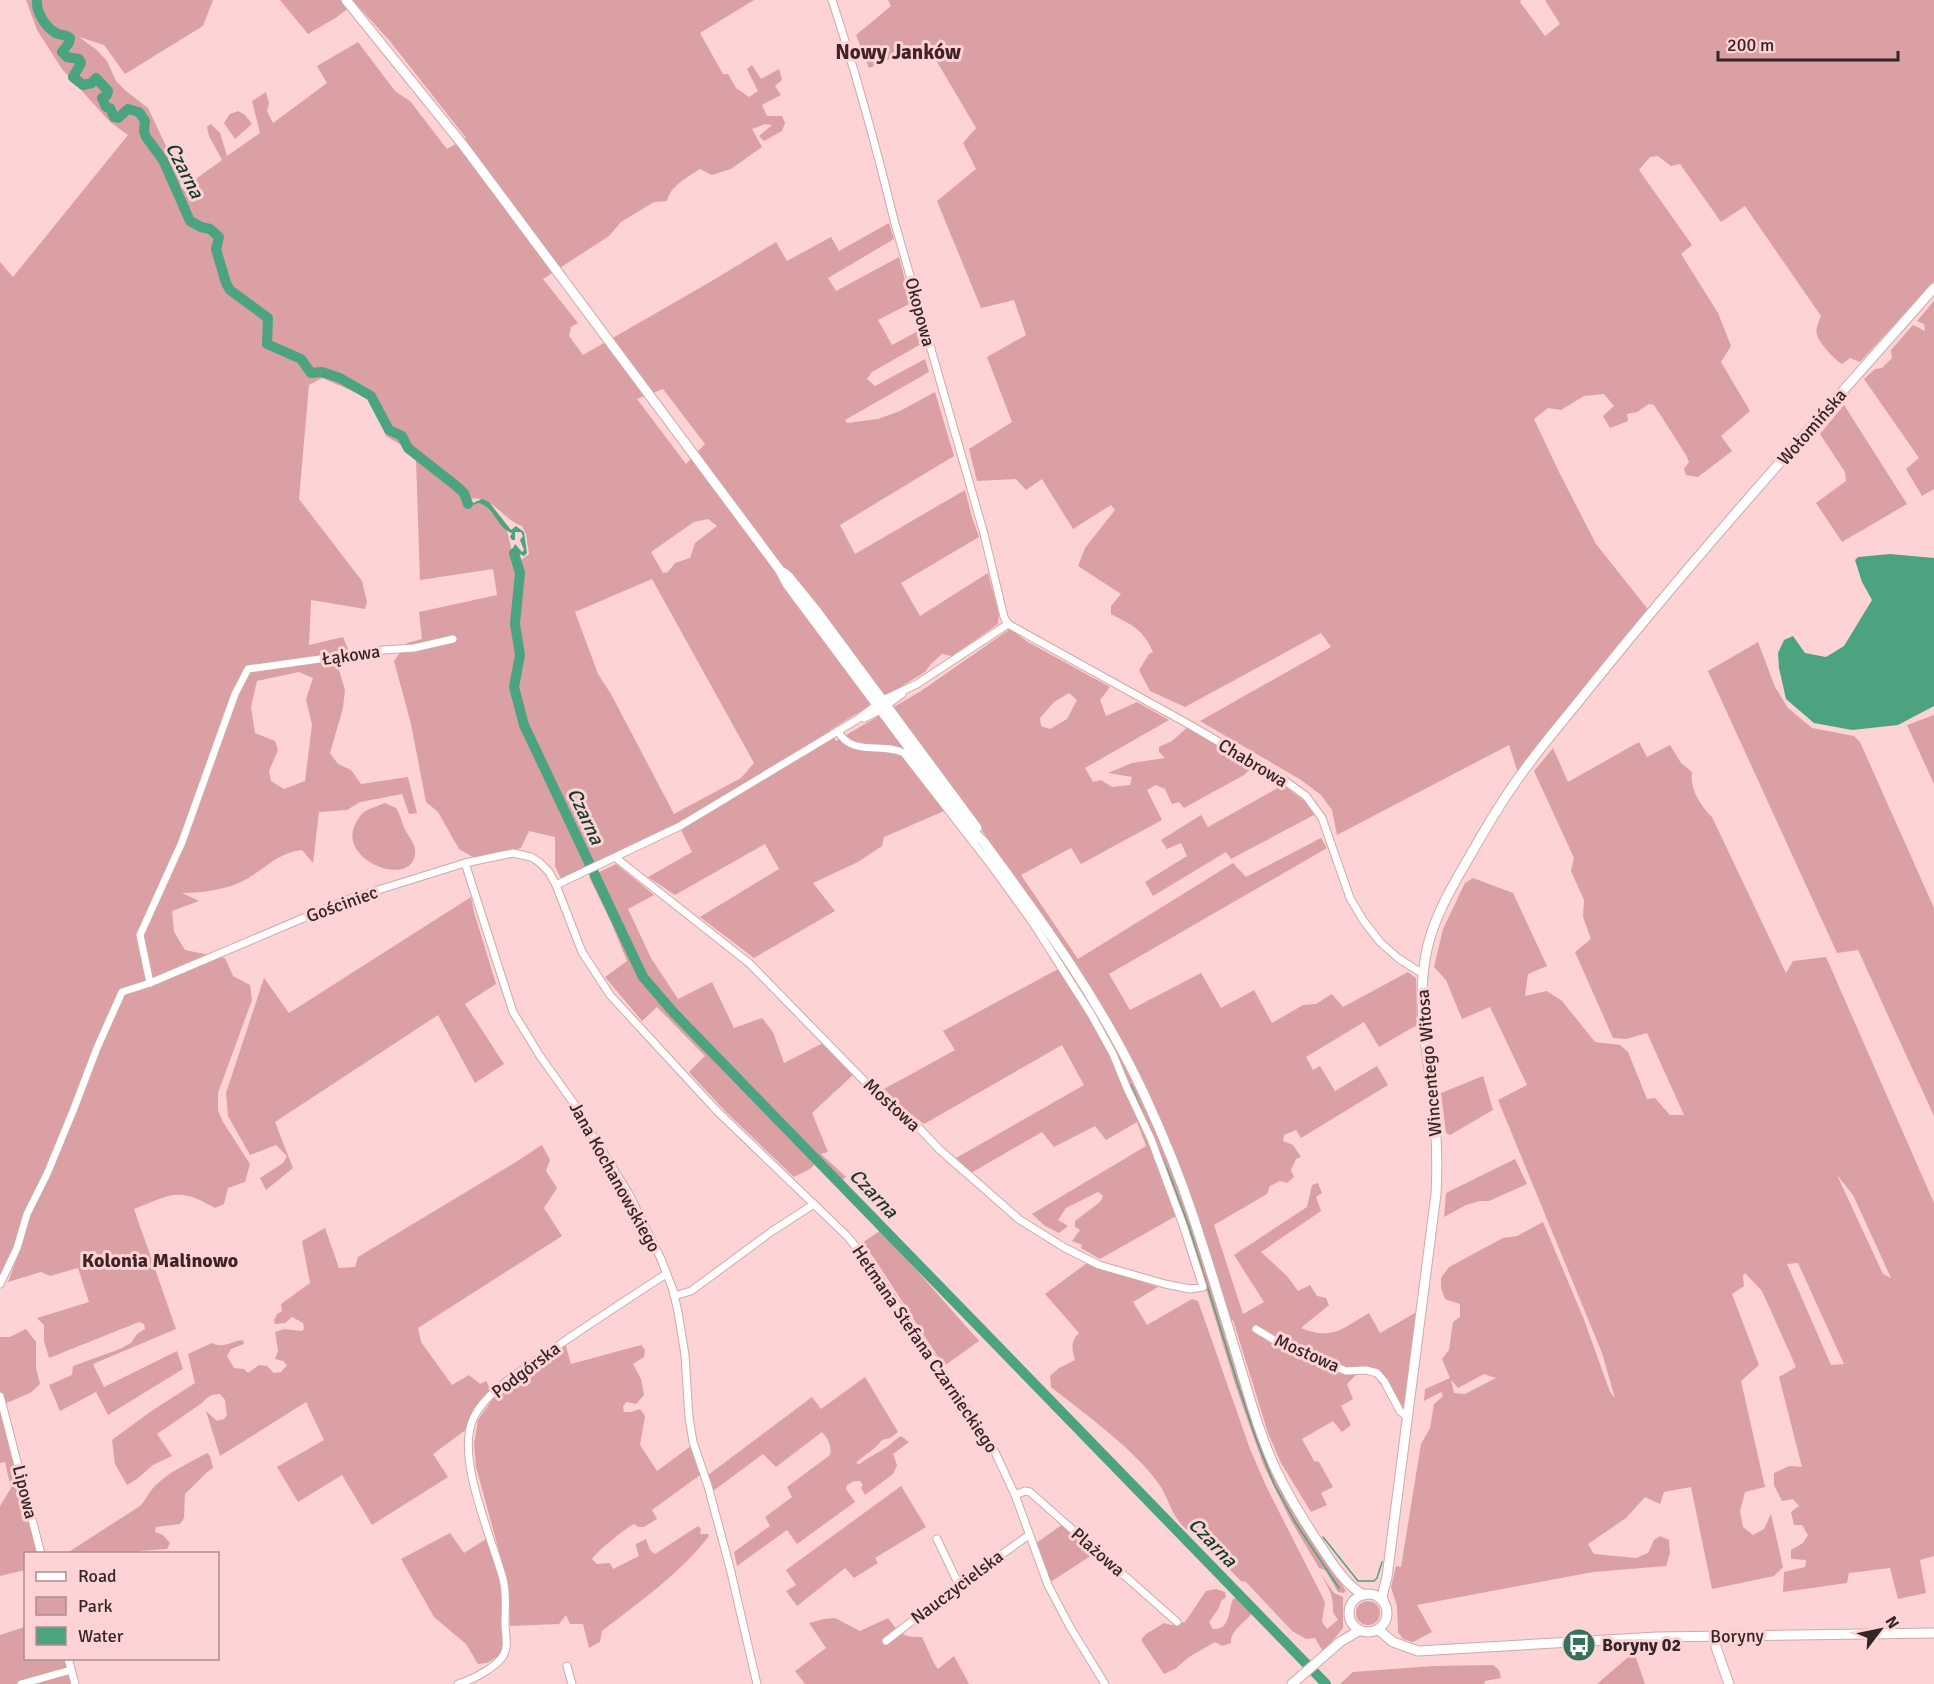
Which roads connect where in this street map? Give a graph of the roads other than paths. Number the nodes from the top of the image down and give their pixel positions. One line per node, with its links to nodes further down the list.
1 (346, 0): 7 (main road)
2 (832, 0): 5 (street, Okopowa)
3 (1934, 288): 4 (main road, Wołomińska)
4 (1690, 567): 12 (main road, Wincentego Witosa)
5 (1008, 624): 7 (street); 12 (street, Chabrowa)
6 (453, 639): 13 (street, Łąkowa)
7 (881, 705): 8 (street); 26 (main road)
8 (838, 731): 9 (street); 9 (street, Mostowa)
9 (616, 858): 11 (street)
10 (465, 863): 11 (street, Gościniec); 13 (street, Gościniec); 15 (street, Jana Kochanowskiego)
11 (556, 885): 14 (street, Hetmana Stefana Czarnieckiego)
12 (1423, 974): 20 (main road, Wincentego Witosa)
13 (150, 983): 16 (street, Gościniec)
14 (814, 1204): 17 (street); 21 (street, Hetmana Stefana Czarnieckiego)
15 (666, 1274): 17 (street, Jana Kochanowskiego); 46 (street, Podgórska)
16 (0, 1284)
17 (674, 1296): 48 (street, Jana Kochanowskiego)
18 (1256, 1329): 20 (street, Mostowa)
19 (0, 1396): 24 (street, Lipowa)
20 (1407, 1417): 25 (main road, Wincentego Witosa)
21 (1015, 1495): 22 (street, Hetmana Stefana Czarnieckiego); 33 (street, Plażowa)
22 (1029, 1535): 27 (street, Nauczycielska); 49 (street, Hetmana Stefana Czarnieckiego)
23 (937, 1539): 27 (street)
24 (40, 1552)
25 (1387, 1569): 28 (main road, Wincentego Witosa); 30 (main road, Wincentego Witosa)
26 (1341, 1574): 28 (main road); 29 (main road)
27 (959, 1585): 38 (street, Nauczycielska)
28 (1367, 1595): 29 (main road); 30 (main road)
29 (1353, 1602): 31 (main road)
30 (1384, 1603): 32 (main road)
31 (1351, 1621): 34 (main road); 39 (main road)
32 (1385, 1621): 35 (main road); 40 (main road)
33 (1177, 1622)
34 (1360, 1630): 35 (main road); 39 (main road)
35 (1376, 1630): 40 (main road, Boryny)
36 (1934, 1633): 37 (main road, Boryny)
37 (1715, 1637): 40 (main road, Boryny); 51 (main road)
38 (886, 1641)
39 (1340, 1642): 50 (main road)
40 (1398, 1642)
41 (68, 1660): 43 (street)
42 (567, 1666): 47 (street)
43 (71, 1670): 44 (street); 45 (street)
44 (21, 1684)
45 (75, 1684)
46 (458, 1684)
47 (572, 1684)
48 (757, 1684)
49 (1105, 1684)
50 (1292, 1684)
51 (1729, 1684)

